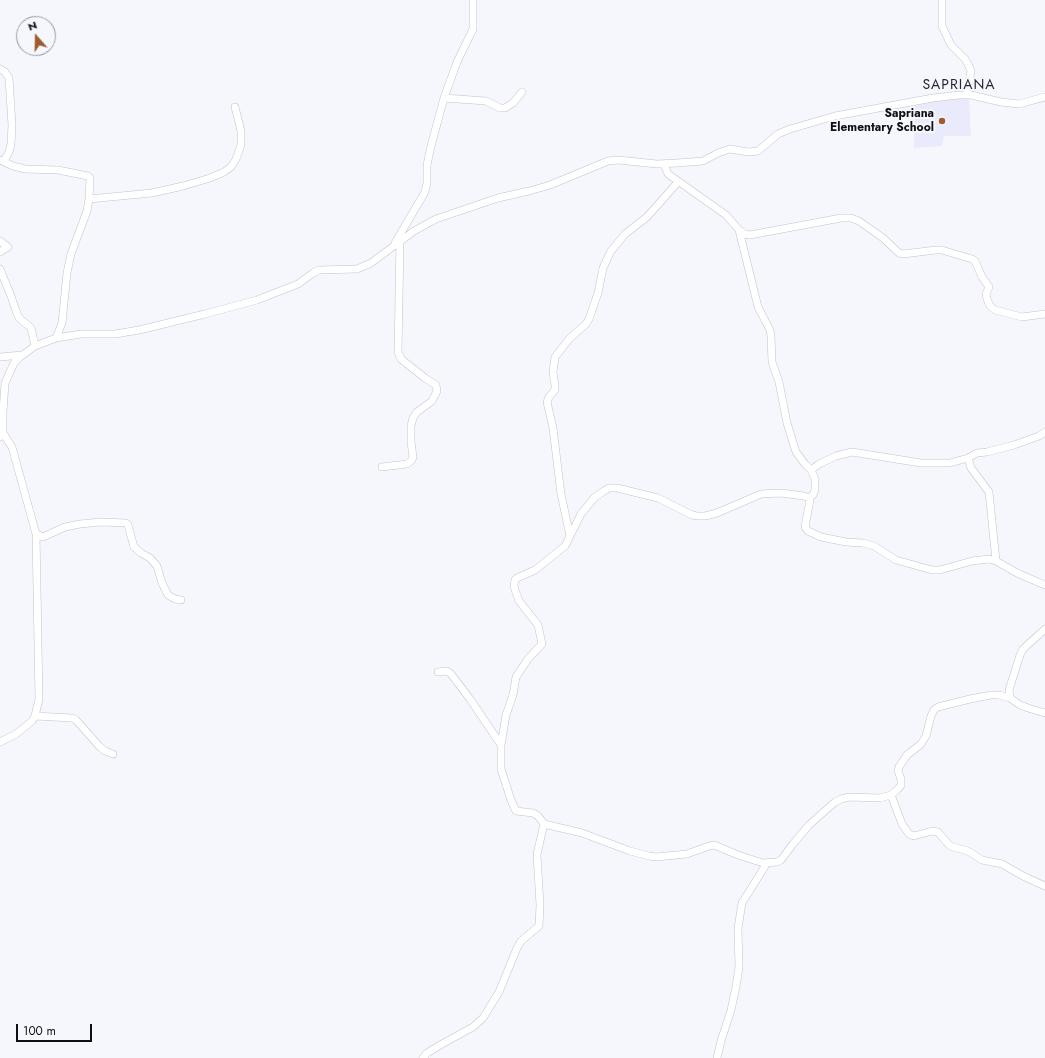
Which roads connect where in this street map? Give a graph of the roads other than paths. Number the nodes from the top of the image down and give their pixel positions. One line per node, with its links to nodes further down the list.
1 (473, 0): 7 (street)
2 (942, 0): 5 (street)
3 (0, 69): 9 (street)
4 (522, 92): 7 (street)
5 (967, 95): 6 (street); 10 (street)
6 (1045, 97)
7 (444, 98): 16 (street)
8 (235, 107): 12 (street)
9 (2, 160): 12 (street)
10 (664, 164): 11 (street); 15 (street)
11 (678, 182): 13 (street); 31 (street)
12 (89, 199): 20 (street)
13 (740, 230): 19 (street); 28 (street)
14 (0, 241): 17 (street)
15 (400, 241): 16 (street); 27 (street)
16 (392, 247): 20 (street)
17 (0, 252)
18 (0, 269): 21 (street)
19 (1045, 314)
20 (56, 338): 21 (street)
21 (35, 346): 22 (street)
22 (22, 355): 23 (street); 25 (street)
23 (0, 357)
24 (1045, 432): 26 (street)
25 (2, 435): 30 (street)
26 (968, 458): 28 (street); 32 (street)
27 (382, 467)
28 (811, 470): 29 (street)
29 (809, 498): 31 (street); 32 (street)
30 (36, 534): 34 (street); 39 (street)
31 (570, 537): 41 (street)
32 (996, 561): 33 (street)
33 (1045, 585)
34 (181, 600)
35 (1045, 629): 37 (street)
36 (438, 672): 41 (street)
37 (1010, 698): 38 (street); 43 (street)
38 (1045, 713)
39 (35, 716): 40 (street); 42 (street)
40 (0, 742)
41 (501, 745): 44 (street)
42 (113, 754)
43 (891, 795): 45 (street); 46 (street)
44 (544, 824): 45 (street); 47 (street)
45 (767, 863): 48 (street)
46 (1045, 886)
47 (423, 1058)
48 (717, 1058)

